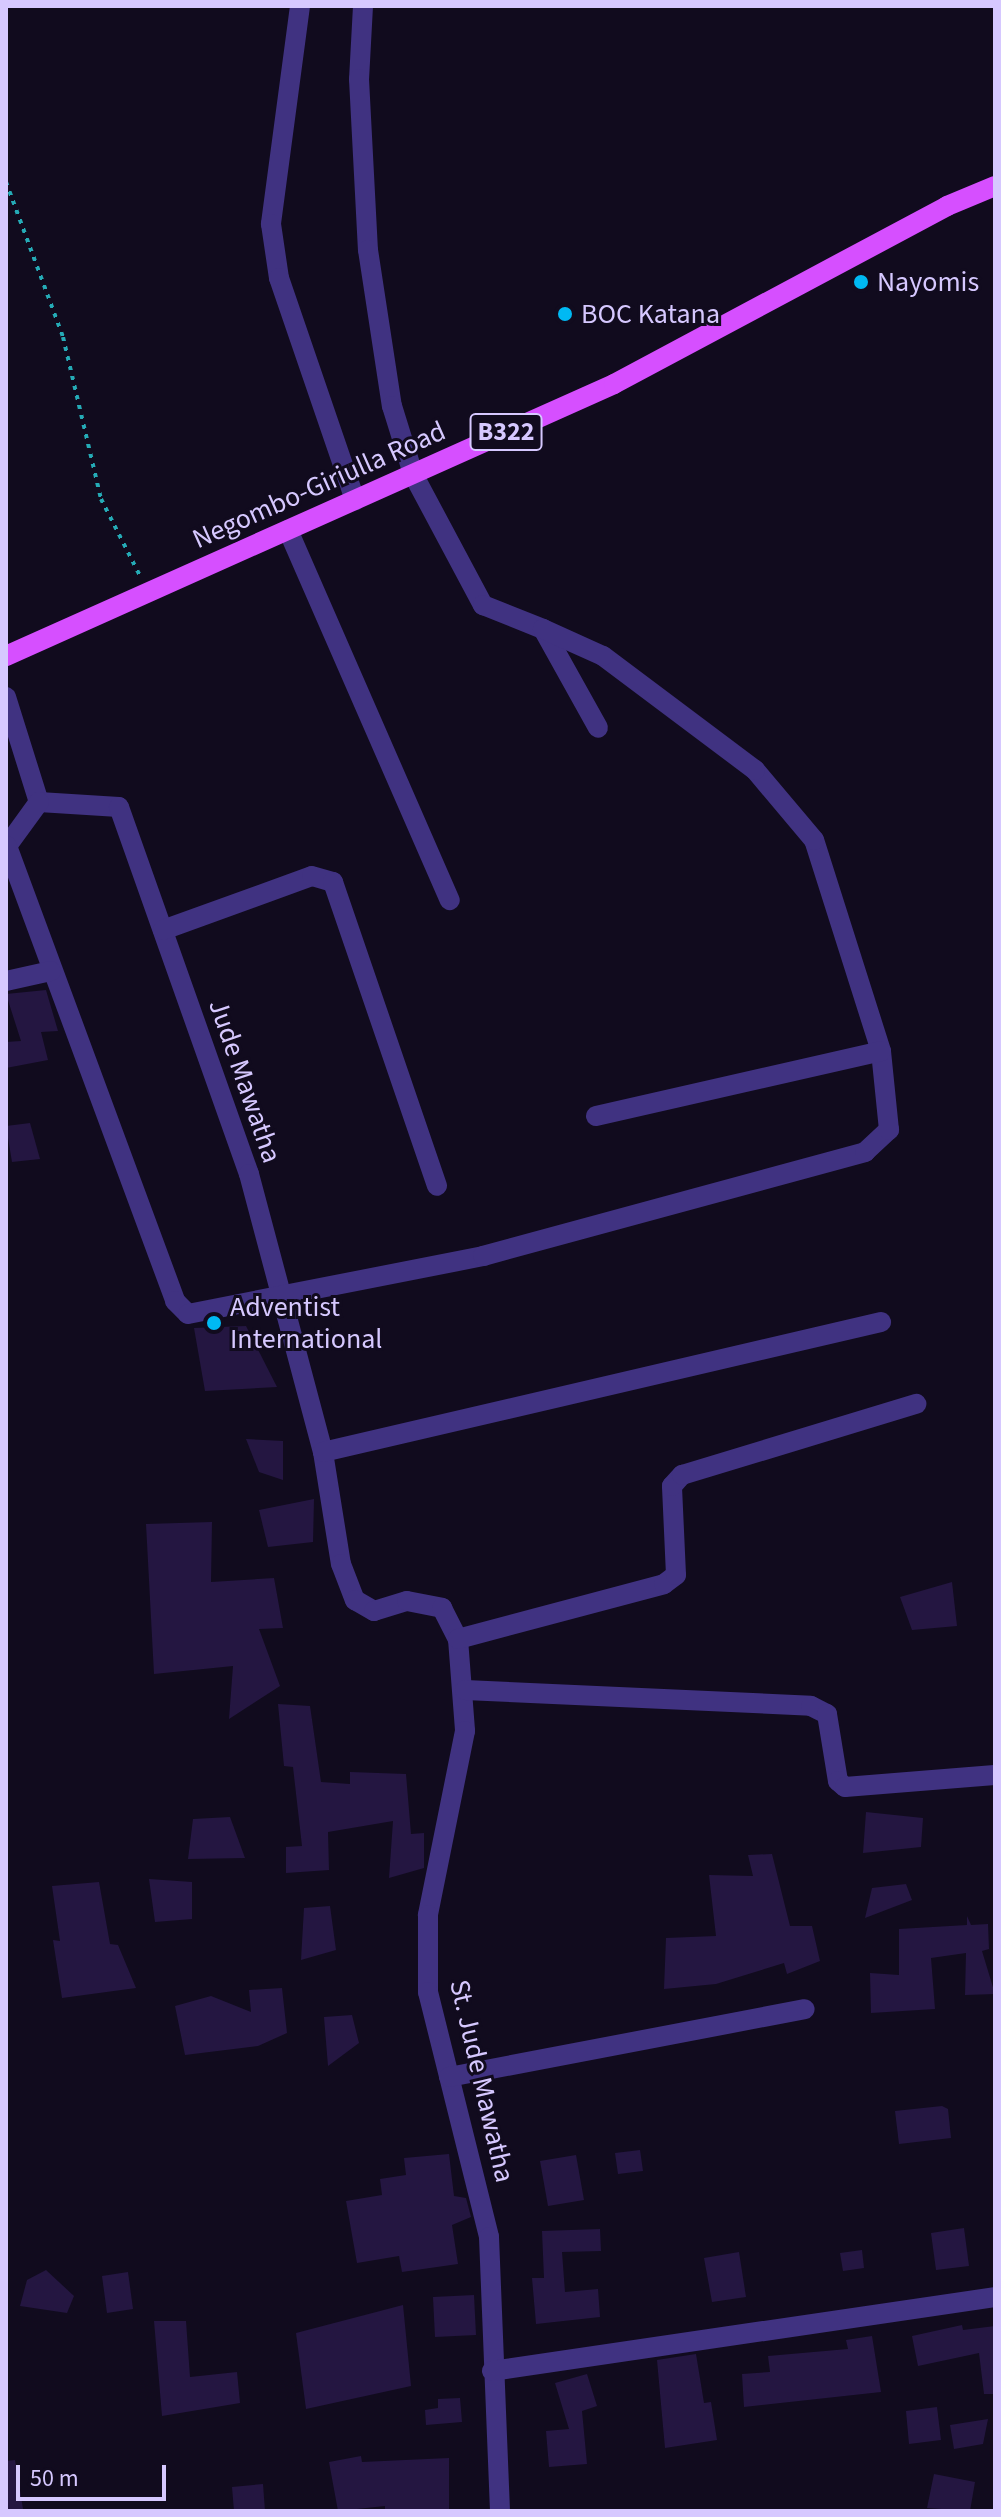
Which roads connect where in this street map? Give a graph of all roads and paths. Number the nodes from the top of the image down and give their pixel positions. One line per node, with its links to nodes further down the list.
1 (300, 6): 6 (street)
2 (363, 6): 5 (street)
3 (6, 182): 8 (path)
4 (995, 186): 5 (main road, Negombo-Giriulla Road / B322)
5 (413, 474): 6 (main road, Negombo-Giriulla Road / B322); 9 (street)
6 (355, 500): 7 (main road, Negombo-Giriulla Road / B322)
7 (288, 530): 8 (main road, Negombo-Giriulla Road / B322); 14 (street)
8 (148, 593): 10 (main road, Negombo-Giriulla Road / B322)
9 (543, 629): 12 (street); 18 (street)
10 (6, 656)
11 (6, 697): 13 (street)
12 (598, 728)
13 (39, 802): 15 (street, Jude Mawatha); 16 (street)
14 (450, 900)
15 (163, 930): 20 (street); 21 (street, Jude Mawatha)
16 (51, 971): 17 (street); 21 (street)
17 (6, 981)
18 (881, 1051): 19 (street); 21 (street)
19 (596, 1116)
20 (437, 1186)
21 (283, 1292): 24 (street, Jude Mawatha)
22 (881, 1322): 24 (street)
23 (916, 1404): 26 (street)
24 (323, 1452): 25 (street, Jude Mawatha)
25 (341, 1564): 26 (street, St. Jude Mawatha)
26 (458, 1639): 27 (street, St. Jude Mawatha)
27 (465, 1690): 28 (street); 30 (street, St. Jude Mawatha)
28 (995, 1775)
29 (805, 2009): 30 (street)
30 (449, 2077): 32 (street, St. Jude Mawatha)
31 (995, 2297): 32 (street)
32 (492, 2371): 33 (street, St. Jude Mawatha)
33 (500, 2511)

